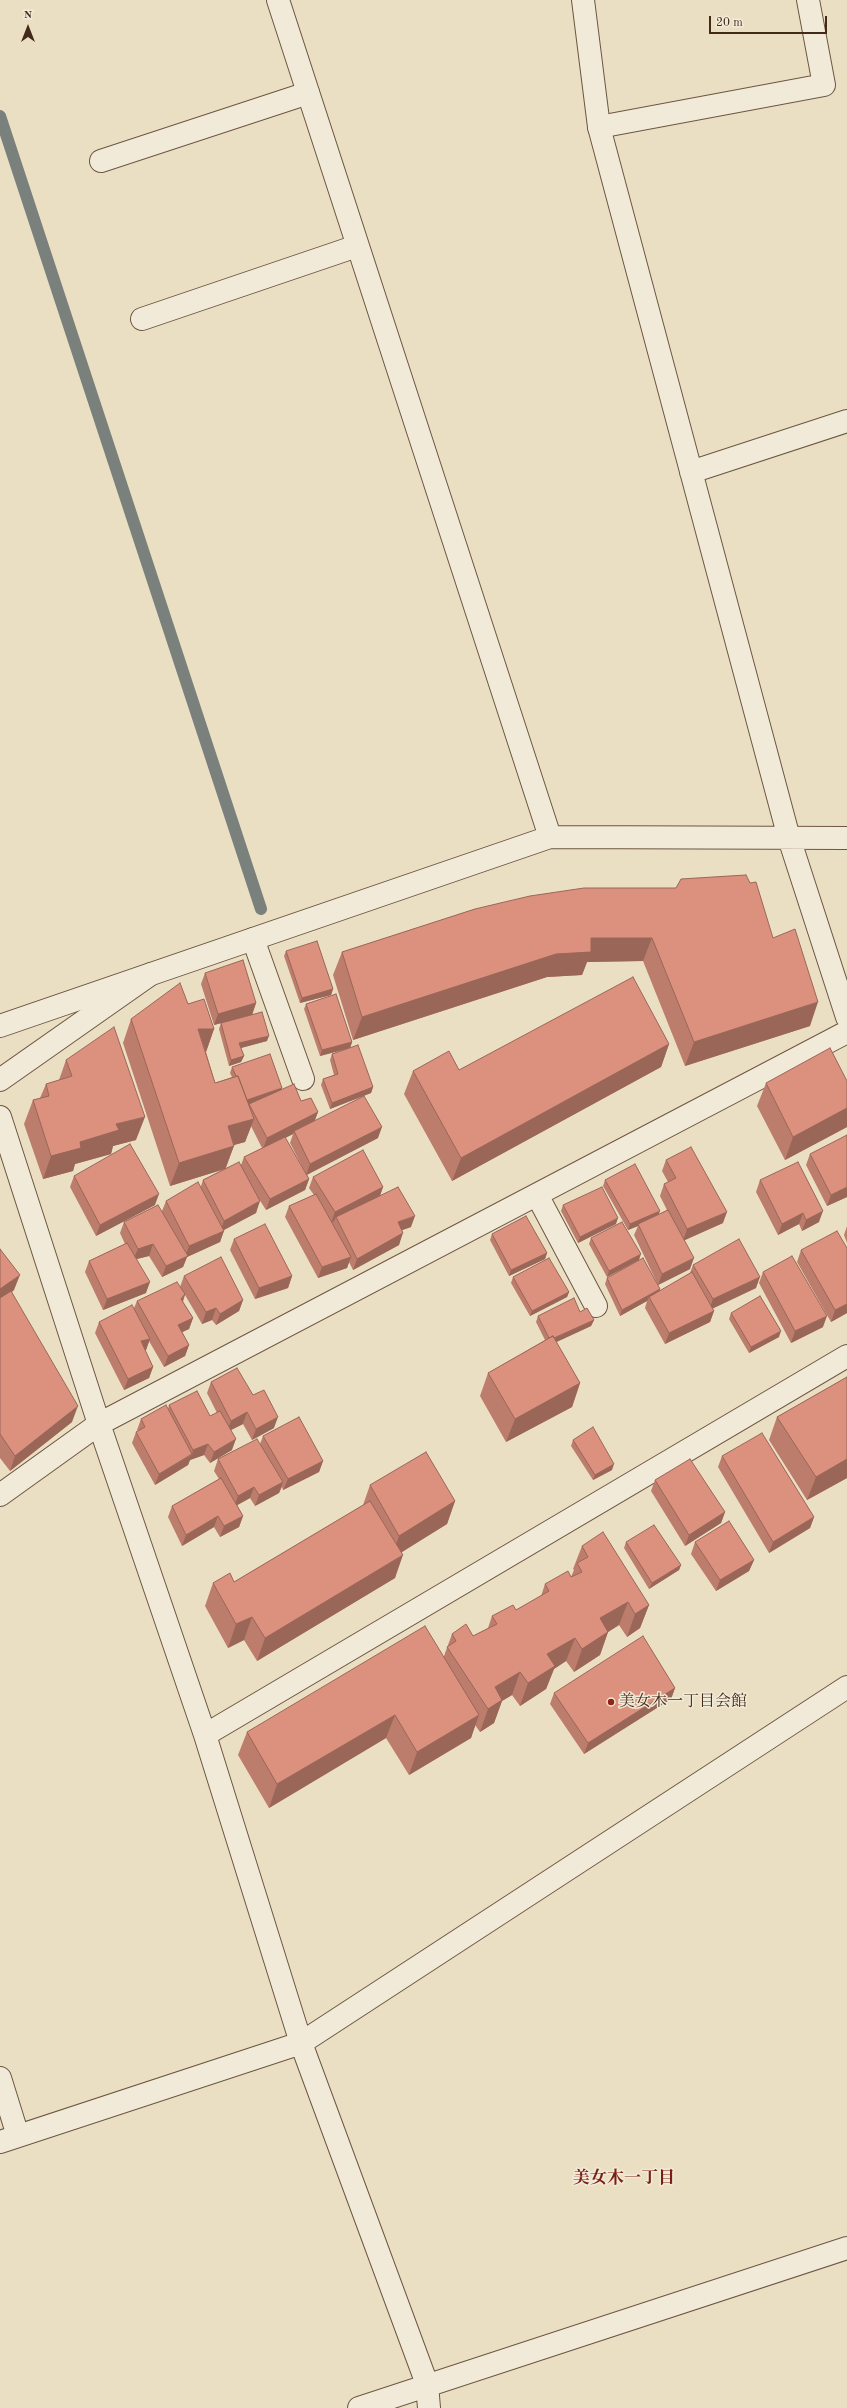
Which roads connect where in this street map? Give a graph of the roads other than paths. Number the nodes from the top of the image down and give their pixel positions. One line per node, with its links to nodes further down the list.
1 (278, 0): 4 (street)
2 (583, 0): 5 (street)
3 (808, 0): 5 (street)
4 (308, 94): 6 (street); 7 (street)
5 (599, 127): 10 (street)
6 (101, 161)
7 (357, 246): 8 (street); 11 (street)
8 (142, 319)
9 (847, 421): 10 (street)
10 (692, 472): 12 (street)
11 (550, 837): 12 (street); 14 (street)
12 (789, 838): 13 (street); 16 (street)
13 (847, 838)
14 (253, 939): 15 (street); 19 (street)
15 (151, 974): 17 (street); 20 (street)
16 (847, 1018)
17 (0, 1026)
18 (847, 1032): 22 (street)
19 (303, 1079)
20 (0, 1080)
21 (0, 1117): 25 (street)
22 (537, 1195): 23 (street); 25 (street)
23 (596, 1306)
24 (847, 1356): 28 (street)
25 (99, 1424): 26 (street); 28 (street)
26 (0, 1495)
27 (847, 1687): 29 (street)
28 (205, 1735): 29 (street)
29 (301, 2043): 31 (street); 33 (street)
30 (0, 2078): 31 (street)
31 (9, 2139)
32 (847, 2248): 33 (street)
33 (427, 2384): 34 (street); 35 (street)
34 (359, 2408)
35 (429, 2408)

